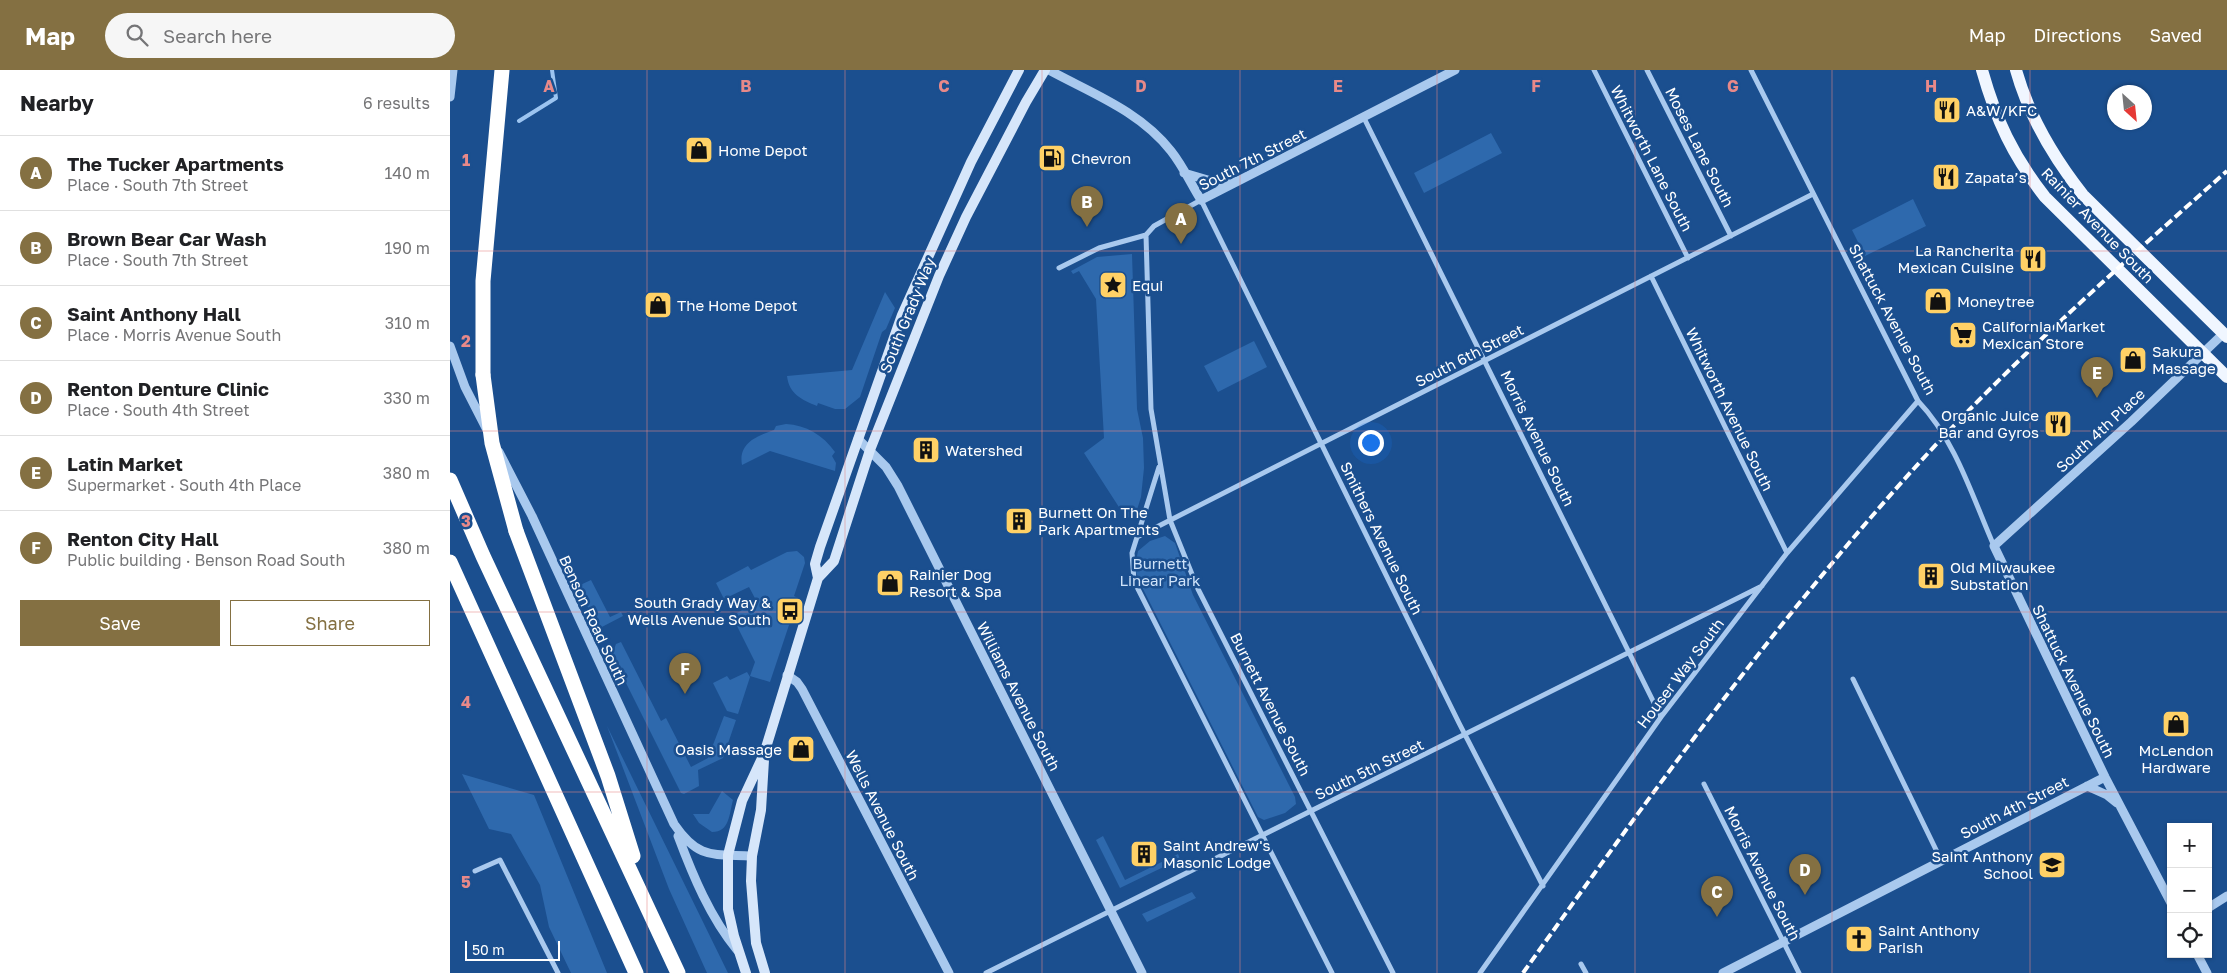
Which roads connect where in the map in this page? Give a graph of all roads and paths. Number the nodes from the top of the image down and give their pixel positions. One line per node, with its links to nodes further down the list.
1 (454, 70): 11 (street)
2 (502, 70): 61 (highway, bridge)
3 (1019, 70): 28 (main road, South Grady Way)
4 (1047, 70): 13 (street); 30 (main road, South Grady Way)
5 (1456, 70): 12 (street, South 7th Street)
6 (1594, 70): 19 (street, Whitworth Lane South)
7 (1647, 70): 18 (street, Moses Lane South)
8 (1751, 70): 15 (street, Shattuck Avenue South)
9 (1982, 70): 24 (main road, Rainier Avenue South)
10 (2016, 70): 22 (main road, Rainier Avenue South)
11 (450, 97)
12 (1364, 118): 14 (street, South 7th Street); 25 (street, Morris Avenue South)
13 (1184, 173): 14 (street); 16 (street)
14 (1240, 181): 16 (street, South 7th Street)
15 (1812, 194): 18 (street, South 6th Street); 27 (street, Shattuck Avenue South)
16 (1201, 200): 17 (street, South 7th Street); 29 (street, Smithers Avenue South)
17 (1146, 235): 20 (street, South 7th Street); 31 (street, Burnett Avenue South)
18 (1731, 236): 19 (street, South 6th Street)
19 (1688, 258): 21 (street, South 6th Street)
20 (1060, 268)
21 (1651, 276): 25 (street, South 6th Street); 36 (street, Whitworth Avenue South)
22 (2225, 335): 24 (street, South 4th Place)
23 (450, 346): 51 (street, Benson Road South)
24 (2202, 352): 26 (main road, Rainier Avenue South); 35 (street, South 4th Place)
25 (1486, 360): 29 (street, South 6th Street); 40 (street, Morris Avenue South)
26 (2227, 377)
27 (1918, 401): 35 (street, Shattuck Avenue South); 36 (street, Houser Way South)
28 (858, 439): 30 (street, Williams Avenue South); 38 (main road, South Grady Way)
29 (1322, 443): 33 (street, South 6th Street); 44 (street, Smithers Avenue South)
30 (870, 450): 38 (main road, South Grady Way); 62 (street, Williams Avenue South)
31 (1160, 467): 33 (street, Burnett Avenue South); 34 (street, Burnett Avenue South)
32 (450, 480): 61 (highway)
33 (1170, 520): 34 (street, South 6th Street); 50 (street, Burnett Avenue South)
34 (1137, 537): 52 (street, Burnett Avenue South)
35 (1994, 546): 46 (street, Shattuck Avenue South)
36 (1788, 552): 39 (street, Houser Way South)
37 (450, 562): 68 (highway)
38 (818, 578): 41 (main road, South Grady Way)
39 (1762, 586): 40 (street, South 5th Street); 43 (street, Houser Way South)
40 (1631, 652): 43 (street, Morris Avenue South); 44 (street, South 5th Street)
41 (787, 675): 45 (main road, South Grady Way); 72 (street, Wells Avenue South)
42 (1853, 679): 55 (street)
43 (1661, 717): 57 (street, Houser Way South)
44 (1464, 735): 50 (street, South 5th Street); 57 (street, Smithers Avenue South)
45 (764, 754): 53 (main road, South Grady Way); 54 (main road, South Grady Way)
46 (2105, 777): 48 (street, South 4th Street); 49 (street, Shattuck Avenue South)
47 (1704, 784): 63 (street, Morris Avenue South)
48 (2087, 786): 49 (street); 55 (street, South 4th Street)
49 (2119, 804): 58 (street, Shattuck Avenue South)
50 (1311, 811): 52 (street, South 5th Street); 76 (street, Burnett Avenue South)
51 (674, 824): 53 (street, Benson Road South); 64 (street)
52 (1262, 835): 62 (street, South 5th Street); 75 (street, Burnett Avenue South)
53 (728, 855): 54 (street, Benson Road South); 64 (main road, South Grady Way)
54 (752, 856): 71 (main road, South Grady Way)
55 (1941, 860): 63 (street, South 4th Street)
56 (476, 871): 67 (street)
57 (1543, 886): 77 (street, Houser Way South)
58 (2167, 895)
59 (2227, 896): 60 (street)
60 (2212, 905)
61 (650, 910): 69 (highway)
62 (1111, 911): 73 (street, South 5th Street); 74 (street, Williams Avenue South)
63 (1784, 942): 79 (street, South 4th Street); 80 (street, Morris Avenue South)
64 (738, 952): 70 (main road, South Grady Way)
65 (2199, 958): 81 (street)
66 (1581, 964): 78 (street)
67 (558, 973)
68 (636, 973)
69 (678, 973)
70 (746, 973)
71 (765, 973)
72 (949, 973)
73 (986, 973)
74 (1142, 973)
75 (1332, 973)
76 (1393, 973)
77 (1480, 973)
78 (1586, 973)
79 (1723, 973)
80 (1799, 973)
81 (2207, 973)

